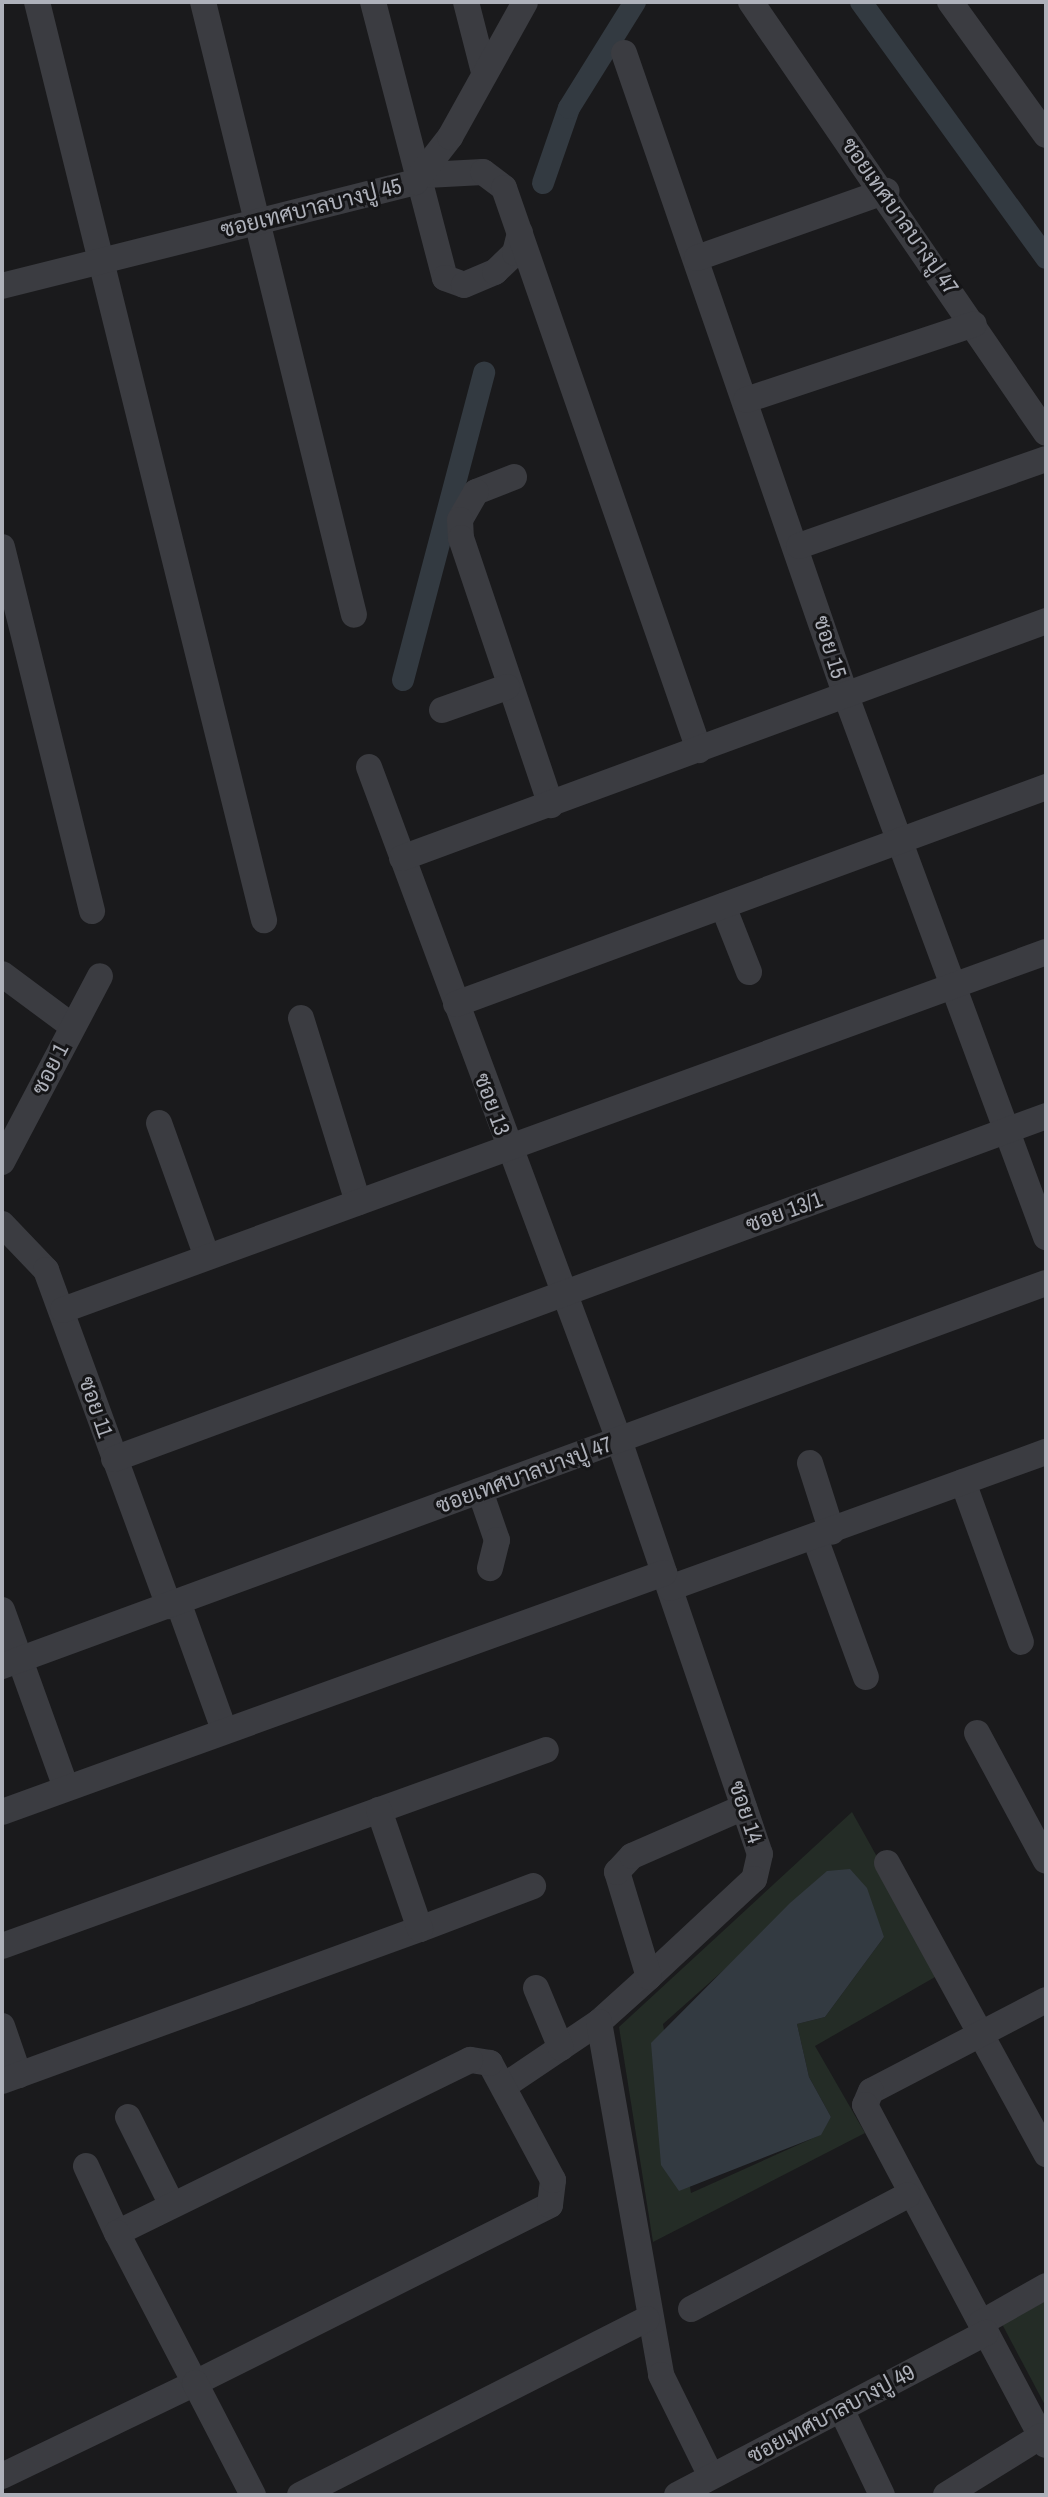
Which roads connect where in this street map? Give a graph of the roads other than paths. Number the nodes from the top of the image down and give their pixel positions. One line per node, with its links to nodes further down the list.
1 (37, 2): 16 (street)
2 (203, 2): 13 (street)
3 (373, 2): 11 (street)
4 (466, 2): 9 (street)
5 (525, 2): 9 (street, ซอยเทศบาลบางปู 45)
6 (751, 2): 12 (street, ซอยเทศบาลบางปู 47)
7 (950, 2): 10 (street)
8 (624, 53): 15 (street, ซอย 15)
9 (484, 72): 11 (street, ซอยเทศบาลบางปู 45)
10 (1046, 135)
11 (421, 178): 13 (street, ซอยเทศบาลบางปู 45); 14 (street); 14 (street)
12 (886, 191): 15 (street); 18 (street, ซอยเทศบาลบางปู 47)
13 (256, 220): 16 (street, ซอยเทศบาลบางปู 45); 25 (street)
14 (520, 233): 31 (street)
15 (697, 258): 19 (street, ซอย 15)
16 (102, 261): 17 (street, ซอยเทศบาลบางปู 45); 39 (street)
17 (2, 286)
18 (974, 324): 19 (street); 20 (street, ซอยเทศบาลบางปู 47)
19 (746, 400): 23 (street, ซอย 15)
20 (1046, 433)
21 (1046, 459): 23 (street)
22 (514, 477): 28 (street)
23 (799, 546): 29 (street, ซอย 15)
24 (2, 547): 27 (street)
25 (354, 615)
26 (1046, 621): 29 (street)
27 (13, 639): 38 (street)
28 (507, 687): 30 (street); 34 (street)
29 (846, 696): 31 (street); 35 (street, ซอย 15)
30 (442, 710)
31 (699, 750): 34 (street)
32 (369, 767): 36 (street, ซอย 13)
33 (1046, 787): 35 (street)
34 (551, 805): 36 (street)
35 (900, 841): 37 (street); 44 (street, ซอย 15)
36 (402, 858): 45 (street, ซอย 13)
37 (723, 906): 41 (street); 45 (street)
38 (92, 911)
39 (264, 920)
40 (1046, 952): 44 (street)
41 (749, 972)
42 (2, 974): 47 (street)
43 (100, 976): 47 (street, ซอย 1)
44 (955, 985): 50 (street, ซอย 15); 51 (street)
45 (456, 1004): 51 (street, ซอย 13)
46 (301, 1018): 53 (street)
47 (72, 1026): 52 (street, ซอย 1)
48 (1046, 1116): 50 (street, ซอย 13/1)
49 (159, 1123): 56 (street)
50 (1007, 1131): 55 (street, ซอย 15); 58 (street, ซอย 13/1)
51 (509, 1149): 53 (street); 58 (street, ซอย 13)
52 (2, 1162)
53 (358, 1202): 56 (street)
54 (2, 1224): 59 (street, ซอย 11)
55 (1046, 1237)
56 (207, 1257): 59 (street)
57 (1046, 1283): 60 (street, ซอยเทศบาลบางปู 47)
58 (561, 1293): 60 (street, ซอย 13); 62 (street, ซอย 13/1)
59 (63, 1310): 62 (street, ซอย 11)
60 (619, 1440): 65 (street, ซอยเทศบาลบางปู 47); 68 (street, ซอย 14)
61 (1046, 1452): 64 (street)
62 (114, 1459): 69 (street, ซอย 11)
63 (810, 1463): 66 (street)
64 (963, 1482): 66 (street); 71 (street)
65 (480, 1491): 67 (street); 69 (street, ซอยเทศบาลบางปู 47)
66 (823, 1535): 68 (street); 73 (street)
67 (490, 1568)
68 (667, 1581): 74 (street); 78 (street, ซอย 14)
69 (173, 1604): 72 (street, ซอยเทศบาลบางปู 47); 74 (street, ซอย 11)
70 (2, 1610): 72 (street)
71 (1021, 1642)
72 (11, 1662): 77 (street)
73 (866, 1677)
74 (224, 1730): 77 (street)
75 (977, 1733): 81 (street)
76 (546, 1750): 79 (street)
77 (66, 1788): 80 (street)
78 (744, 1807): 86 (street, ซอย 14); 86 (street)
79 (379, 1810): 84 (street); 85 (street)
80 (2, 1812)
81 (1046, 1861)
82 (887, 1863): 91 (street)
83 (533, 1886): 84 (street)
84 (420, 1929): 93 (street)
85 (2, 1946)
86 (649, 1977): 89 (street, ซอย 14)
87 (536, 1988): 92 (street)
88 (1046, 2000): 91 (street)
89 (599, 2022): 92 (street, ซอย 14); 103 (street)
90 (2, 2026): 93 (street)
91 (980, 2035): 96 (street); 98 (street)
92 (561, 2048): 94 (street, ซอย 14)
93 (11, 2078)
94 (507, 2084): 99 (street); 105 (street)
95 (128, 2117): 99 (street)
96 (1046, 2154)
97 (86, 2166): 100 (street)
98 (908, 2195): 102 (street); 104 (street)
99 (172, 2205): 100 (street)
100 (117, 2233): 105 (street)
101 (1046, 2286): 104 (street, ซอยเทศบาลบางปู 49)
102 (691, 2309)
103 (647, 2319): 109 (street); 111 (street)
104 (983, 2328): 106 (street, ซอยเทศบาลบางปู 49); 107 (street)
105 (195, 2383): 108 (street); 110 (street)
106 (841, 2409): 109 (street, ซอยเทศบาลบางปู 49); 113 (street)
107 (1044, 2440): 114 (street)
108 (2, 2476)
109 (711, 2476): 112 (street, ซอยเทศบาลบางปู 49)
110 (253, 2495)
111 (300, 2495)
112 (677, 2495)
113 (882, 2495)
114 (946, 2495)

